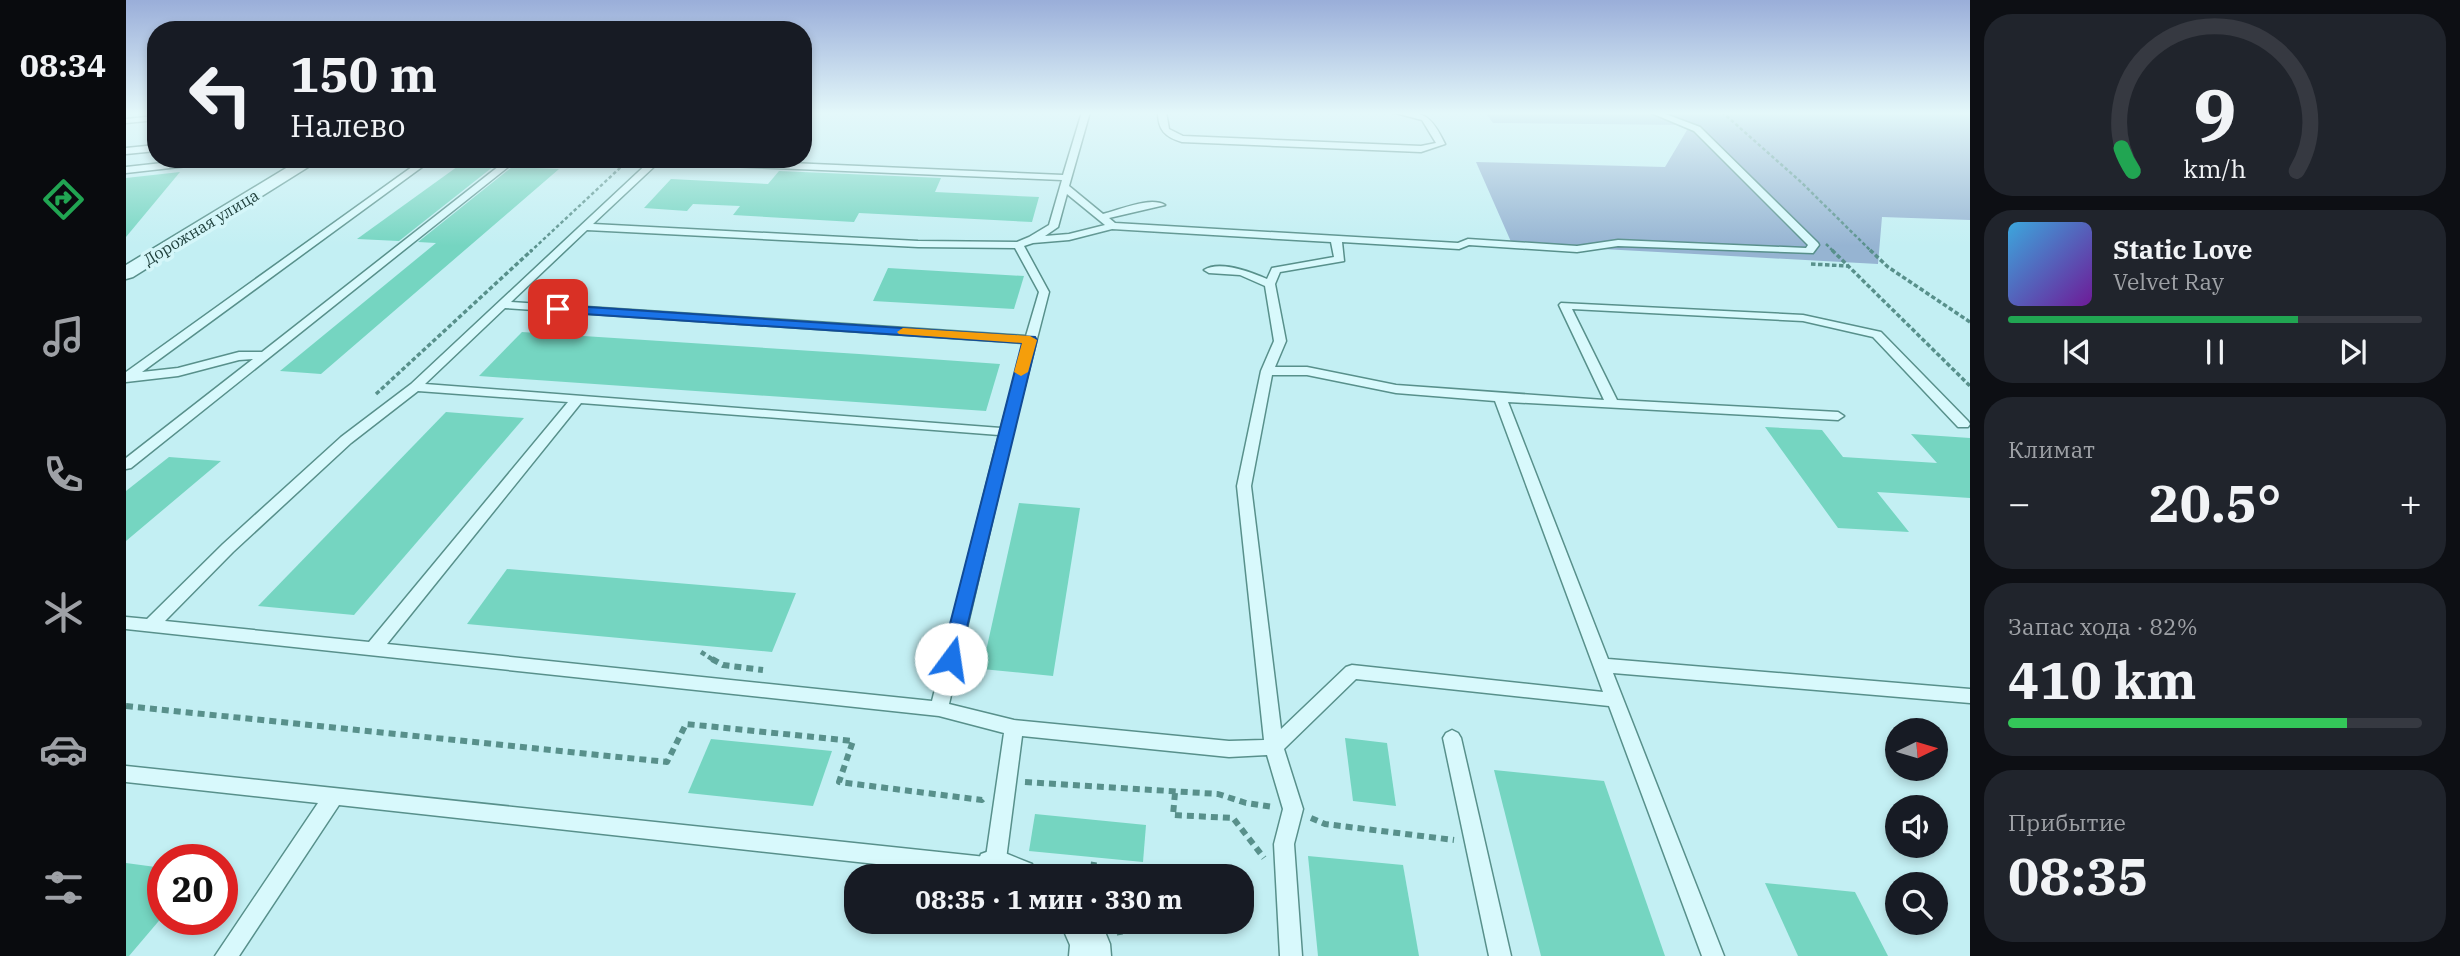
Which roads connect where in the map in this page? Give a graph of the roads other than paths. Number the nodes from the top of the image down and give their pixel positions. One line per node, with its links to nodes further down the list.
1 (1073, 157): 10 (lane)
2 (1725, 157): 15 (lane)
3 (147, 168): 9 (lane)
4 (298, 168): 18 (street, Дорожная улица)
5 (417, 168): 24 (lane)
6 (503, 168): 22 (lane)
7 (648, 168): 14 (lane)
8 (812, 168): 10 (lane)
9 (126, 170)
10 (1066, 182): 12 (lane); 16 (lane)
11 (1160, 205): 12 (lane)
12 (1102, 217): 13 (lane)
13 (1112, 226): 15 (lane); 16 (lane)
14 (587, 228): 16 (lane); 20 (lane)
15 (1336, 239): 19 (lane)
16 (1024, 243): 21 (lane)
17 (1209, 270): 19 (lane)
18 (126, 273)
19 (1270, 284): 23 (lane)
20 (503, 305): 21 (lane); 25 (lane)
21 (1030, 340): 31 (lane)
22 (268, 355): 24 (lane); 32 (lane)
23 (1267, 371): 26 (lane); 42 (lane)
24 (127, 377)
25 (415, 387): 27 (lane); 34 (lane)
26 (1500, 398): 28 (lane); 36 (lane)
27 (577, 400): 31 (lane); 35 (lane)
28 (1612, 403): 29 (lane); 30 (lane)
29 (1838, 416)
30 (1963, 424)
31 (1006, 432): 39 (lane)
32 (126, 465)
33 (126, 623): 34 (lane)
34 (150, 626): 35 (lane)
35 (373, 649): 39 (lane)
36 (1601, 665): 37 (lane); 38 (lane)
37 (1970, 696)
38 (1615, 700): 42 (lane); 52 (lane)
39 (939, 709): 40 (lane)
40 (1014, 728): 42 (lane); 46 (lane)
41 (1452, 738): 51 (lane)
42 (1274, 747): 50 (lane)
43 (126, 774): 44 (lane)
44 (335, 795): 45 (lane); 48 (lane)
45 (937, 864)
46 (1007, 864)
47 (1085, 934): 49 (street)
48 (226, 956)
49 (1090, 956)
50 (1292, 956)
51 (1500, 956)
52 (1713, 956)

